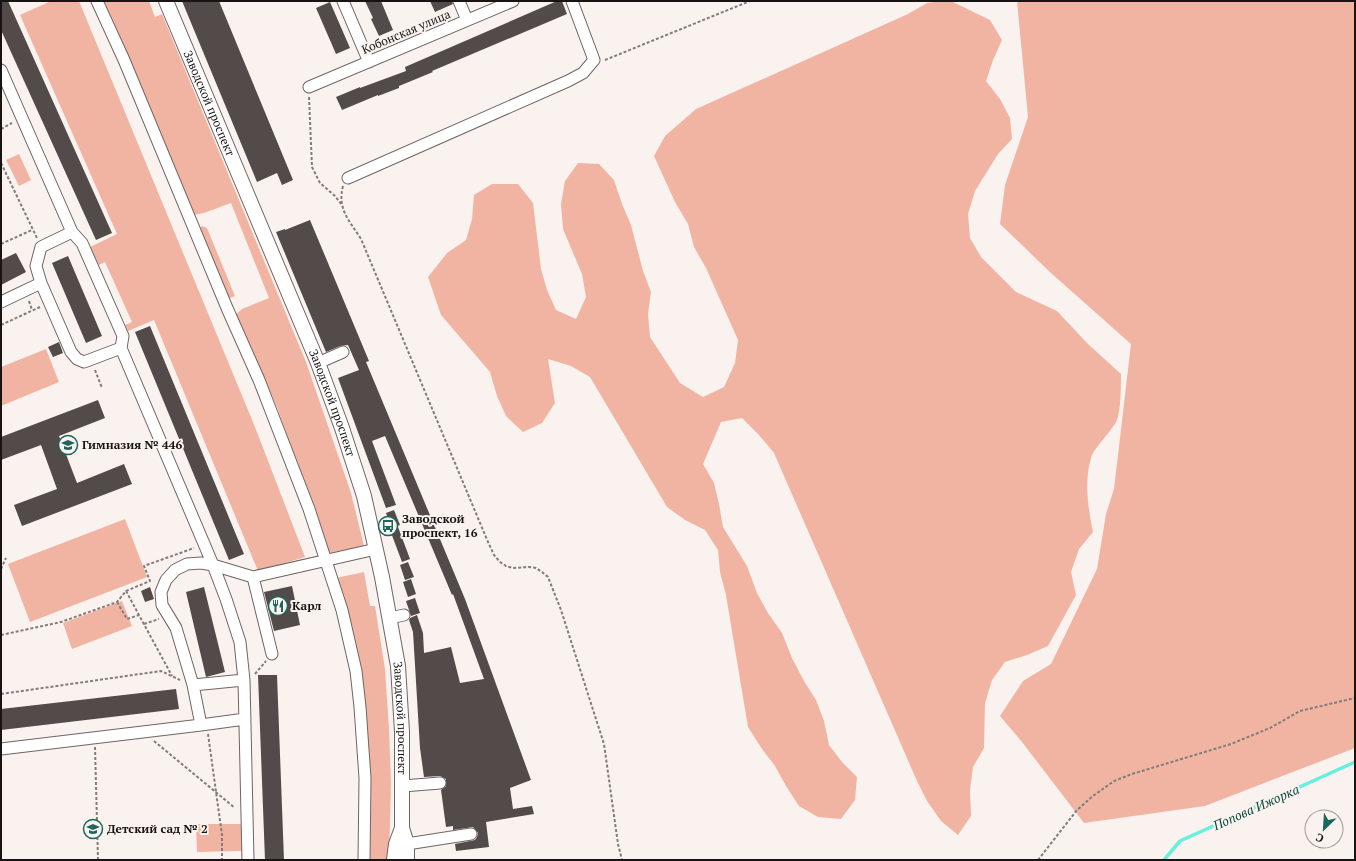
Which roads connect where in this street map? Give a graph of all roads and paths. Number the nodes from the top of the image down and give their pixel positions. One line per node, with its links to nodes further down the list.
1 (98, 1): 32 (street)
2 (166, 1): 27 (main road, Заводской проспект)
3 (342, 1): 10 (street)
4 (459, 1): 8 (street)
5 (512, 1): 8 (street, Кобонская улица)
6 (572, 1): 9 (street)
7 (750, 1): 9 (path)
8 (467, 20): 10 (street, Кобонская улица)
9 (594, 60): 14 (street)
10 (369, 62): 12 (street, Кобонская улица)
11 (1, 70): 17 (street)
12 (310, 88): 15 (path)
13 (1, 163): 16 (path)
14 (348, 178): 15 (path)
15 (341, 205): 65 (path)
16 (32, 230): 18 (path); 19 (path)
17 (72, 232): 19 (street); 24 (street)
18 (1, 244)
19 (40, 247): 20 (street)
20 (41, 283): 21 (street); 22 (street)
21 (1, 302)
22 (49, 302): 23 (path); 26 (street)
23 (1, 325)
24 (121, 348): 26 (street); 29 (street)
25 (343, 352): 27 (street)
26 (91, 359): 28 (path)
27 (318, 363): 30 (main road, Заводской проспект)
28 (102, 388)
29 (204, 544): 33 (street); 36 (path)
30 (376, 549): 32 (street); 41 (main road, Заводской проспект)
31 (6, 558): 34 (path)
32 (326, 560): 35 (street); 64 (street)
33 (214, 565): 35 (street); 40 (street); 46 (street)
34 (1, 569)
35 (253, 577): 44 (street)
36 (126, 591): 37 (path); 38 (path)
37 (117, 602): 38 (path); 43 (path)
38 (139, 615): 42 (path)
39 (404, 615): 41 (street)
40 (168, 616): 42 (path); 47 (street)
41 (390, 618): 56 (main road, Заводской проспект)
42 (144, 624): 45 (path)
43 (1, 635)
44 (272, 654): 46 (path)
45 (172, 676): 47 (path); 48 (path)
46 (244, 683): 47 (street); 50 (street)
47 (193, 685): 51 (street)
48 (1, 694)
49 (1355, 698): 66 (path)
50 (245, 719): 51 (street); 58 (street)
51 (204, 724): 52 (street); 57 (path)
52 (142, 732): 53 (street); 57 (path)
53 (94, 738): 54 (street); 61 (path)
54 (1, 749)
55 (440, 783): 56 (street)
56 (403, 786): 60 (main road, Заводской проспект)
57 (216, 793): 58 (path); 62 (path)
58 (247, 818): 63 (street)
59 (471, 834): 60 (street)
60 (402, 855)
61 (98, 860)
62 (222, 860)
63 (248, 860)
64 (364, 860)
65 (622, 860)
66 (1038, 860)

